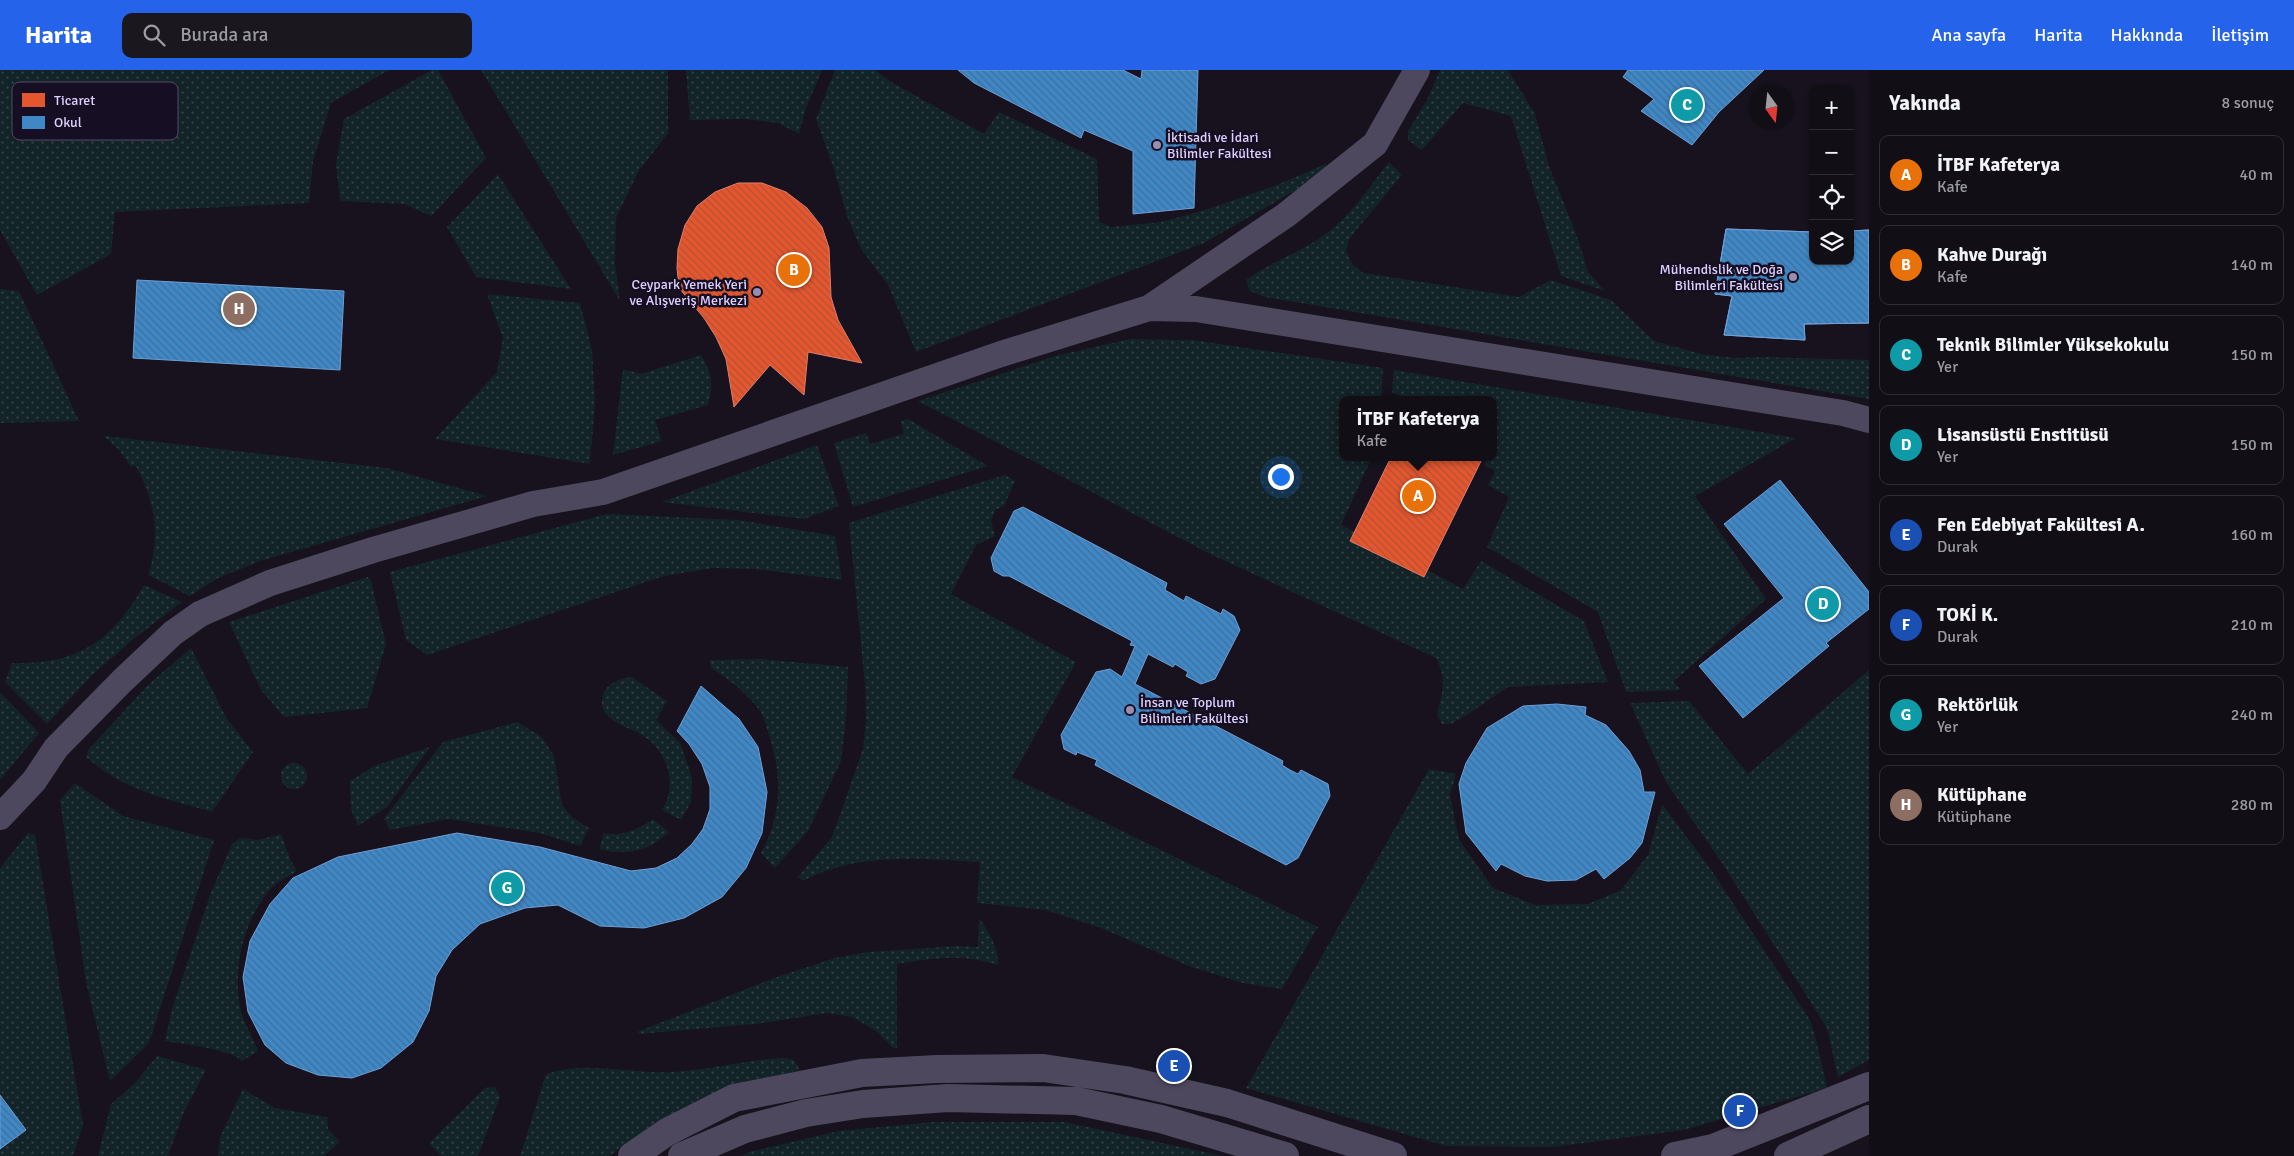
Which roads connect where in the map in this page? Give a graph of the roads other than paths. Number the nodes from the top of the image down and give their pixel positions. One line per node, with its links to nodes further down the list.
1 (1417, 70): 2 (street)
2 (1149, 308): 3 (street); 4 (street)
3 (1869, 420)
4 (0, 817)
5 (1869, 1086): 11 (street)
6 (1869, 1119): 12 (street)
7 (632, 1156): 10 (street)
8 (682, 1156): 9 (street)
9 (1285, 1156)
10 (1393, 1156)
11 (1675, 1156)
12 (1788, 1156)

